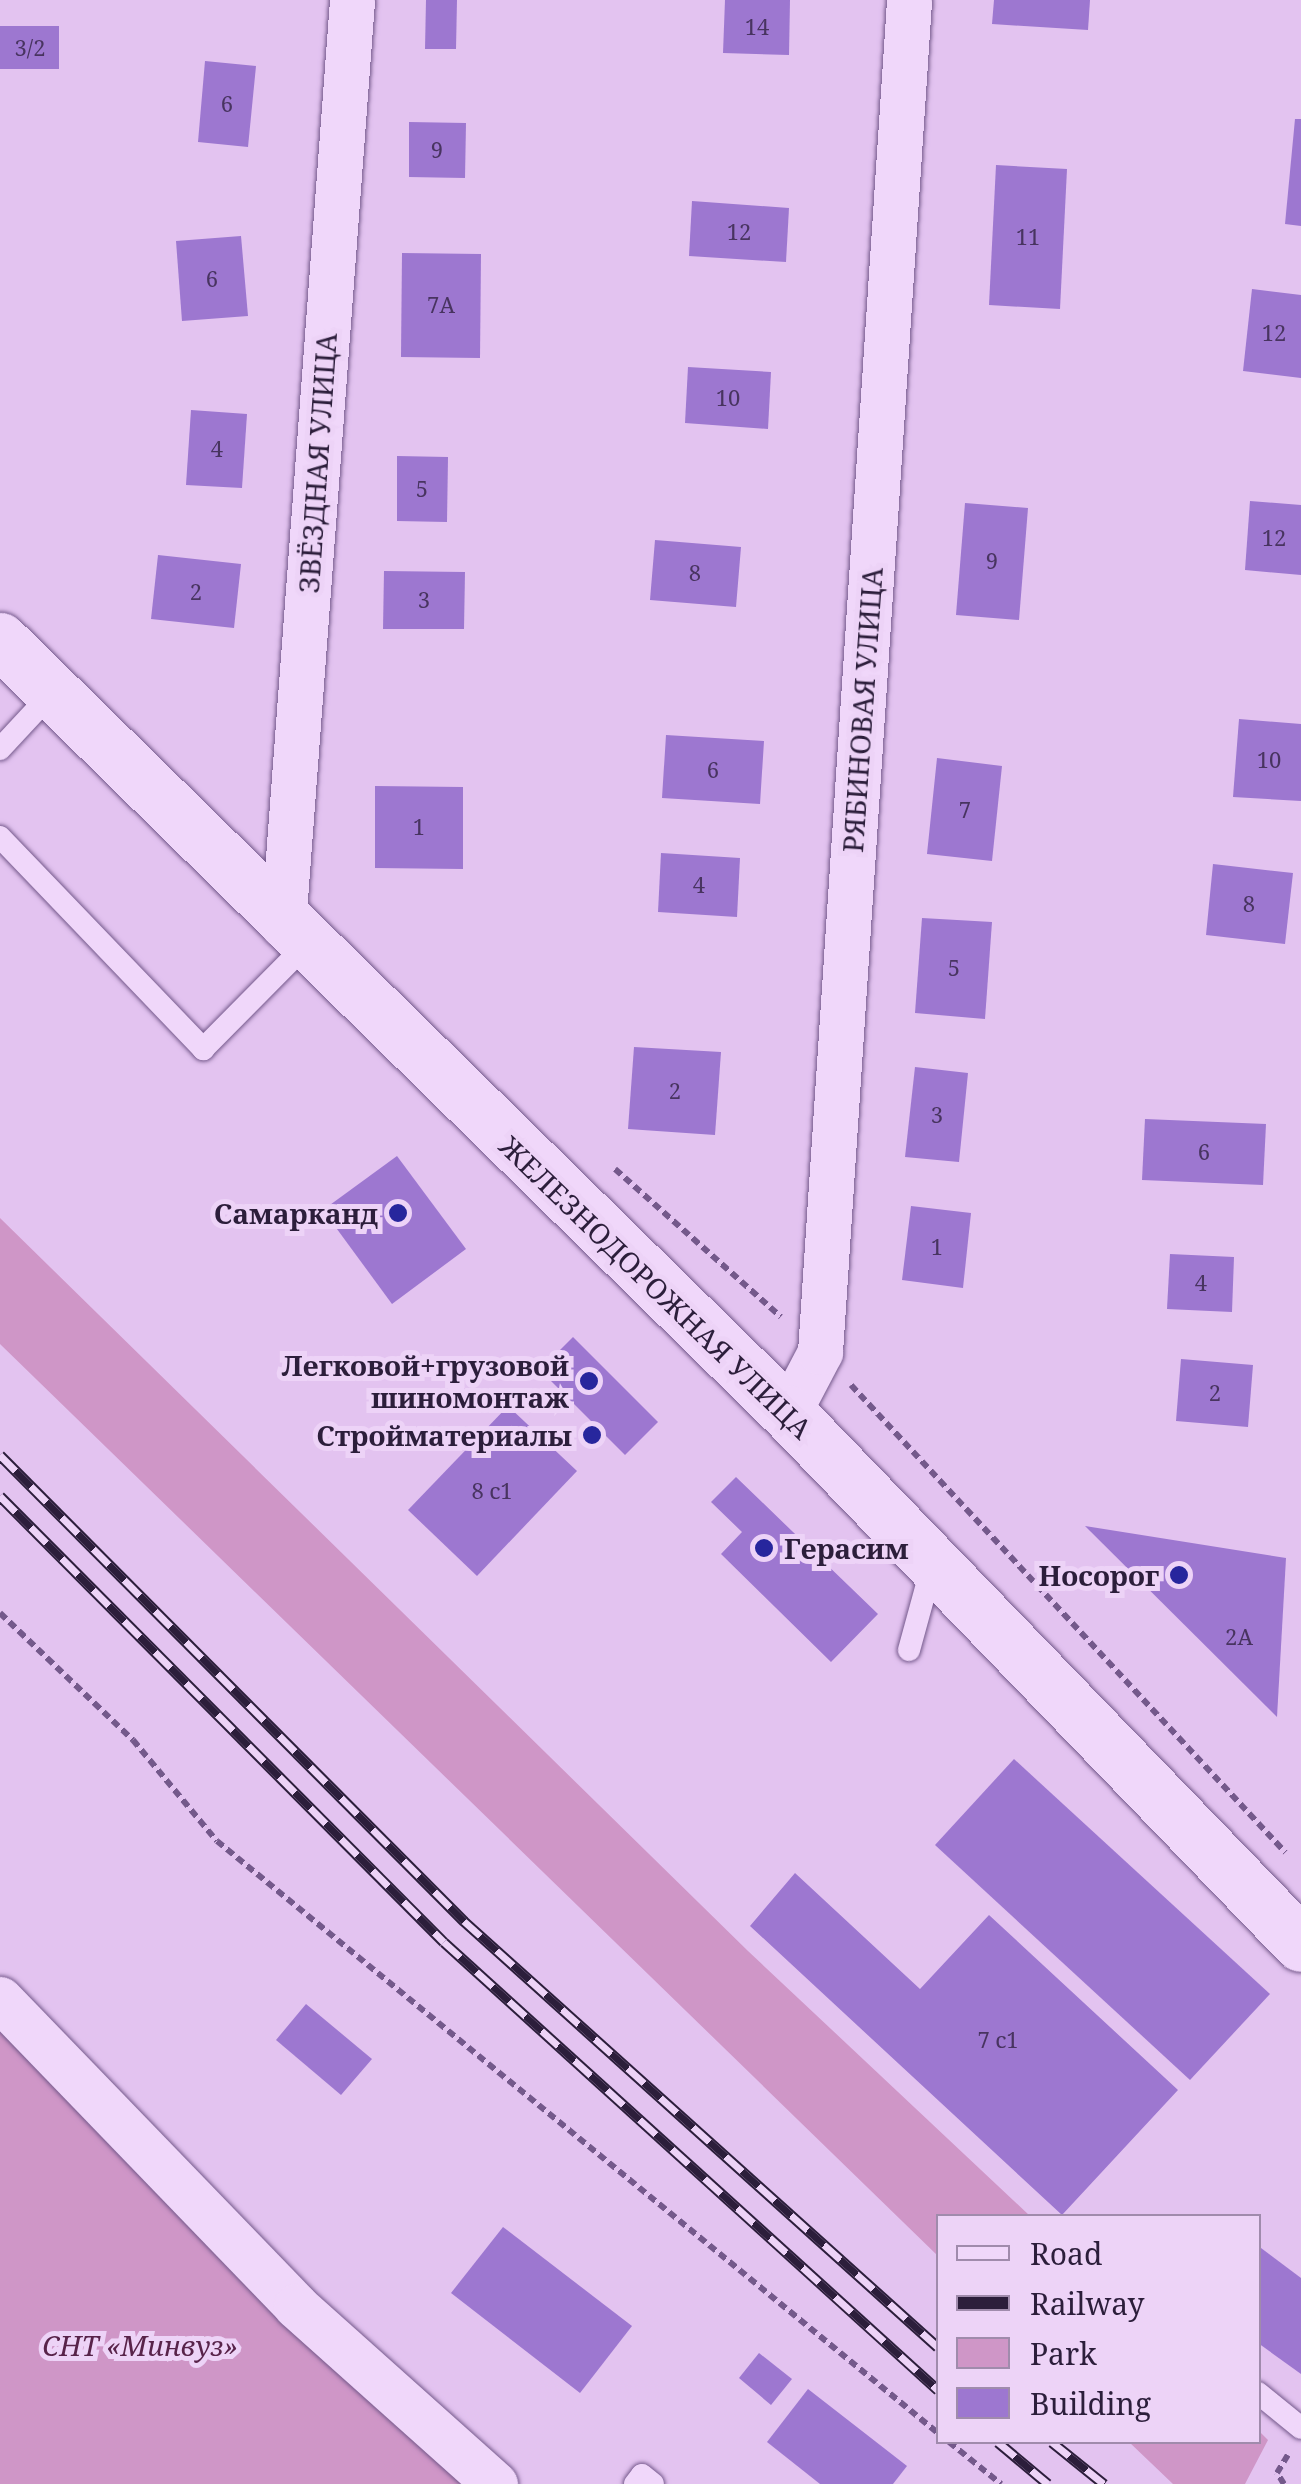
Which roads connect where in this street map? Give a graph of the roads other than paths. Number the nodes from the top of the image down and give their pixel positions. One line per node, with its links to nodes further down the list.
1 (352, 0): 7 (street, ЗВЁЗДНАЯ УЛИЦА)
2 (909, 0): 8 (street, РЯБИНОВАЯ УЛИЦА)
3 (0, 640): 4 (main road, ЖЕЛЕЗНОДОРОЖНАЯ УЛИЦА)
4 (52, 693): 5 (lane); 7 (main road, ЖЕЛЕЗНОДОРОЖНАЯ УЛИЦА)
5 (0, 749)
6 (0, 837): 7 (lane)
7 (294, 936): 8 (main road, ЖЕЛЕЗНОДОРОЖНАЯ УЛИЦА)
8 (788, 1413): 9 (main road, ЖЕЛЕЗНОДОРОЖНАЯ УЛИЦА)
9 (932, 1563): 10 (lane); 11 (main road, ЖЕЛЕЗНОДОРОЖНАЯ УЛИЦА)
10 (909, 1650)
11 (1301, 1944)
12 (0, 2000): 15 (street)
13 (1261, 2395): 14 (lane)
14 (1301, 2428)
15 (495, 2484)
16 (635, 2484): 17 (lane)
17 (653, 2484)

